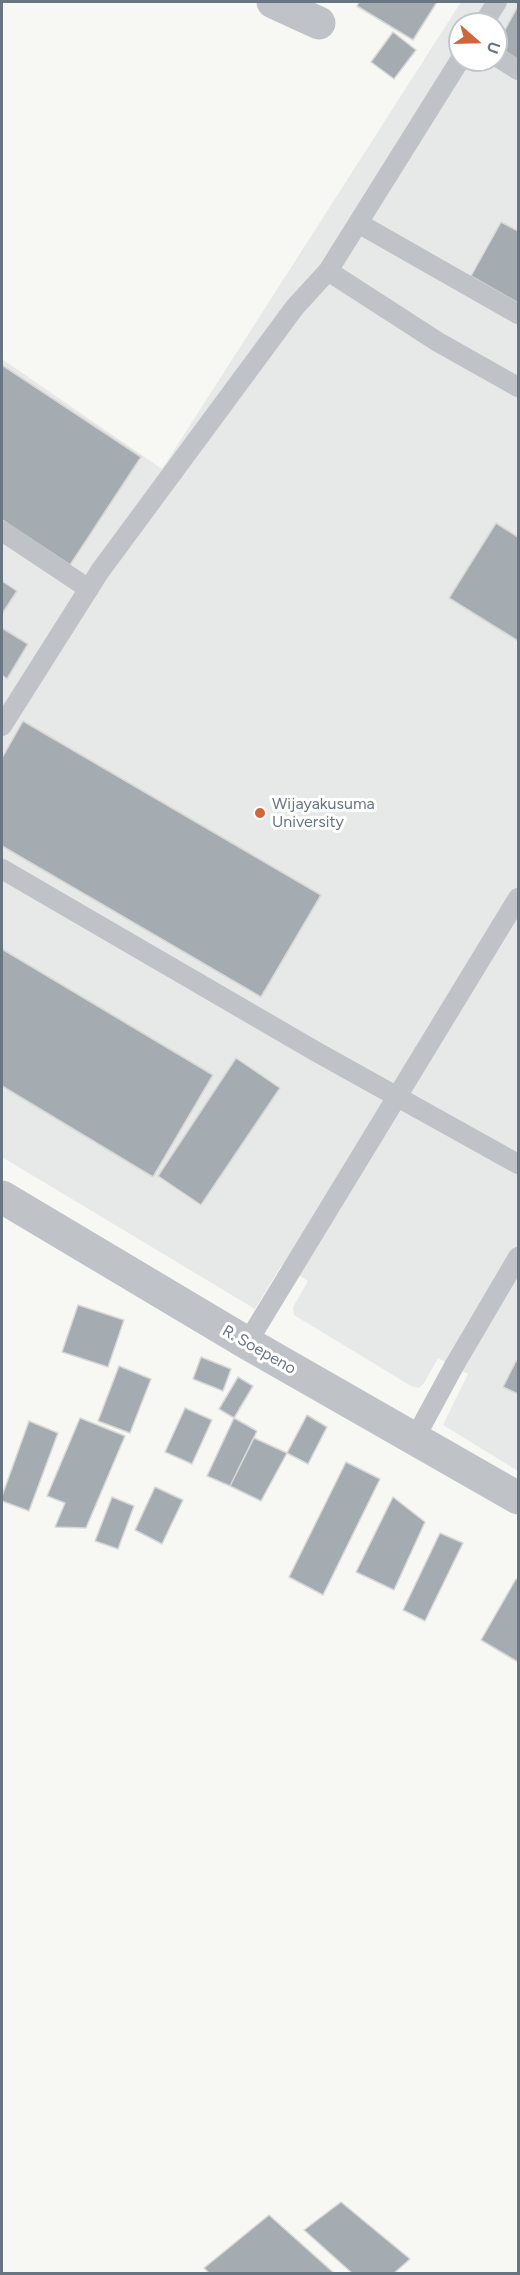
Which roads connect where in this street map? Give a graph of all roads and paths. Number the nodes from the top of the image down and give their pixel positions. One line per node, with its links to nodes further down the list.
1 (273, 2): 2 (street)
2 (319, 23)
3 (452, 72): 4 (lane)
4 (357, 223): 5 (lane); 6 (lane)
5 (328, 271): 7 (lane); 9 (lane)
6 (519, 314)
7 (519, 387)
8 (2, 531): 9 (lane)
9 (89, 589): 10 (lane)
10 (2, 726)
11 (2, 869): 13 (lane)
12 (519, 898): 13 (lane)
13 (398, 1097): 14 (lane); 17 (lane)
14 (519, 1164)
15 (2, 1197): 17 (street, R. Soepeno)
16 (519, 1257): 18 (lane)
17 (247, 1343): 18 (street, R. Soepeno)
18 (415, 1437): 19 (street, R. Soepeno)
19 (519, 1498)

